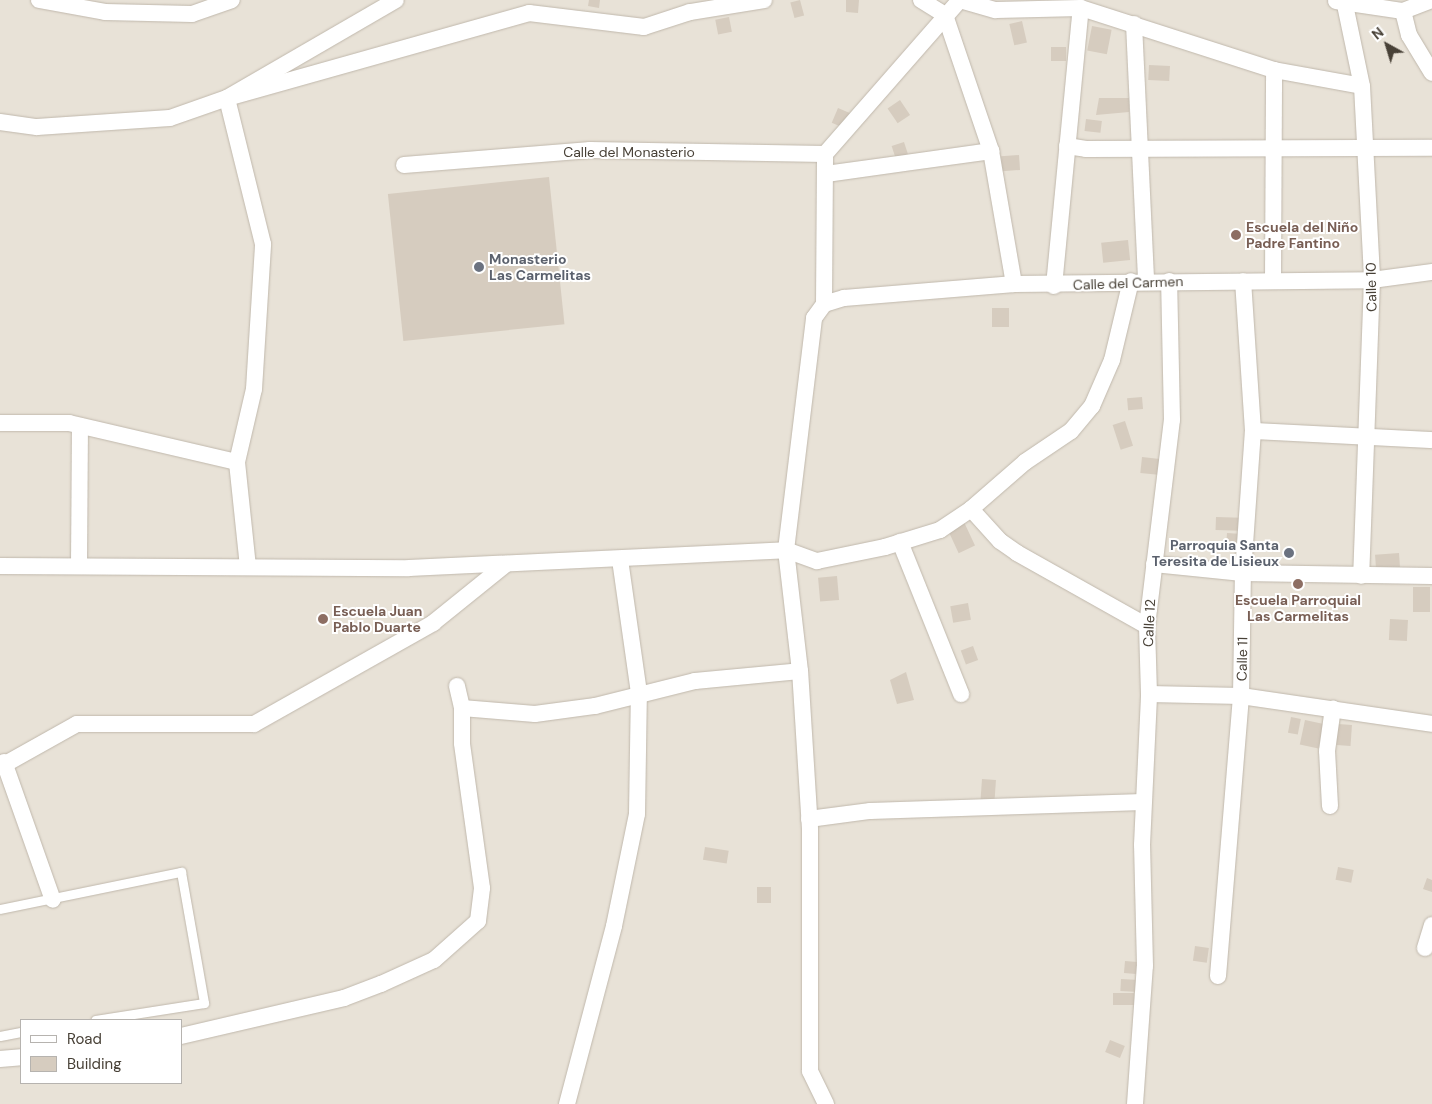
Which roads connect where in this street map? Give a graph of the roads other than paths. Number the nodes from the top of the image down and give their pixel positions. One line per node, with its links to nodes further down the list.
1 (39, 0): 2 (street)
2 (232, 0)
3 (396, 0): 16 (street)
4 (764, 0): 8 (street)
5 (921, 0): 11 (street)
6 (1432, 0): 10 (street)
7 (1341, 1): 10 (street); 15 (street, Calle 10)
8 (687, 6): 16 (street)
9 (1081, 8): 11 (street); 12 (street); 18 (street)
10 (1403, 11): 14 (street)
11 (944, 15): 23 (street); 24 (street)
12 (1134, 24): 13 (street); 22 (street)
13 (1274, 70): 15 (street); 19 (street)
14 (1432, 73)
15 (1362, 86): 20 (street, Calle 10)
16 (226, 98): 17 (street); 41 (street)
17 (0, 122)
18 (1067, 146): 22 (street); 34 (street)
19 (1274, 147): 20 (street); 22 (street); 28 (street)
20 (1366, 148): 21 (street); 29 (street, Calle 10)
21 (1432, 148)
22 (1137, 149): 30 (street)
23 (991, 151): 26 (street); 33 (street)
24 (825, 154): 25 (street, Calle del Monasterio); 26 (street)
25 (404, 166)
26 (826, 174): 35 (street)
27 (1432, 272): 29 (street, Calle del Carmen)
28 (1273, 278): 29 (street, Calle del Carmen); 32 (street, Calle del Carmen)
29 (1372, 280): 39 (street, Calle 10)
30 (1138, 281): 31 (street, Calle del Carmen); 34 (street, Calle del Carmen); 42 (street)
31 (1169, 281): 32 (street, Calle del Carmen); 47 (street, Calle 12)
32 (1243, 281): 38 (street, Calle 11)
33 (1014, 284): 34 (street, Calle del Carmen); 35 (street, Calle del Carmen)
34 (1054, 286)
35 (824, 304): 44 (street)
36 (0, 423): 37 (street)
37 (80, 426): 41 (street); 49 (street)
38 (1253, 430): 39 (street); 51 (street, Calle 11)
39 (1366, 436): 40 (street); 52 (street, Calle 10)
40 (1432, 440)
41 (237, 462): 50 (street)
42 (971, 509): 43 (street); 54 (street)
43 (900, 542): 44 (street); 58 (street)
44 (786, 550): 45 (street); 55 (street)
45 (620, 559): 46 (street); 57 (street)
46 (506, 564): 50 (street); 64 (street)
47 (1154, 564): 51 (street); 54 (street, Calle 12)
48 (0, 566): 49 (street)
49 (79, 566): 50 (street)
50 (248, 567)
51 (1243, 573): 52 (street); 60 (street, Calle 11)
52 (1361, 576): 53 (street)
53 (1432, 576)
54 (1147, 626): 59 (street, Calle 12)
55 (800, 671): 57 (street); 67 (street)
56 (457, 686): 61 (street)
57 (638, 694): 61 (street); 79 (street)
58 (960, 694)
59 (1149, 694): 60 (street); 65 (street, Calle 12)
60 (1242, 696): 62 (street); 72 (street, Calle 11)
61 (462, 708): 76 (street)
62 (1333, 708): 63 (street); 66 (street)
63 (1432, 724)
64 (2, 765): 68 (street)
65 (1143, 802): 67 (street); 81 (street, Calle 12)
66 (1330, 806)
67 (809, 819): 80 (street)
68 (53, 900): 69 (lane); 73 (lane)
69 (0, 909)
70 (1432, 925): 71 (street)
71 (1425, 948)
72 (1218, 976)
73 (101, 1019)
74 (20, 1032): 75 (lane)
75 (0, 1036)
76 (182, 1036)
77 (20, 1057): 78 (street)
78 (0, 1059)
79 (567, 1104)
80 (826, 1104)
81 (1136, 1104)

